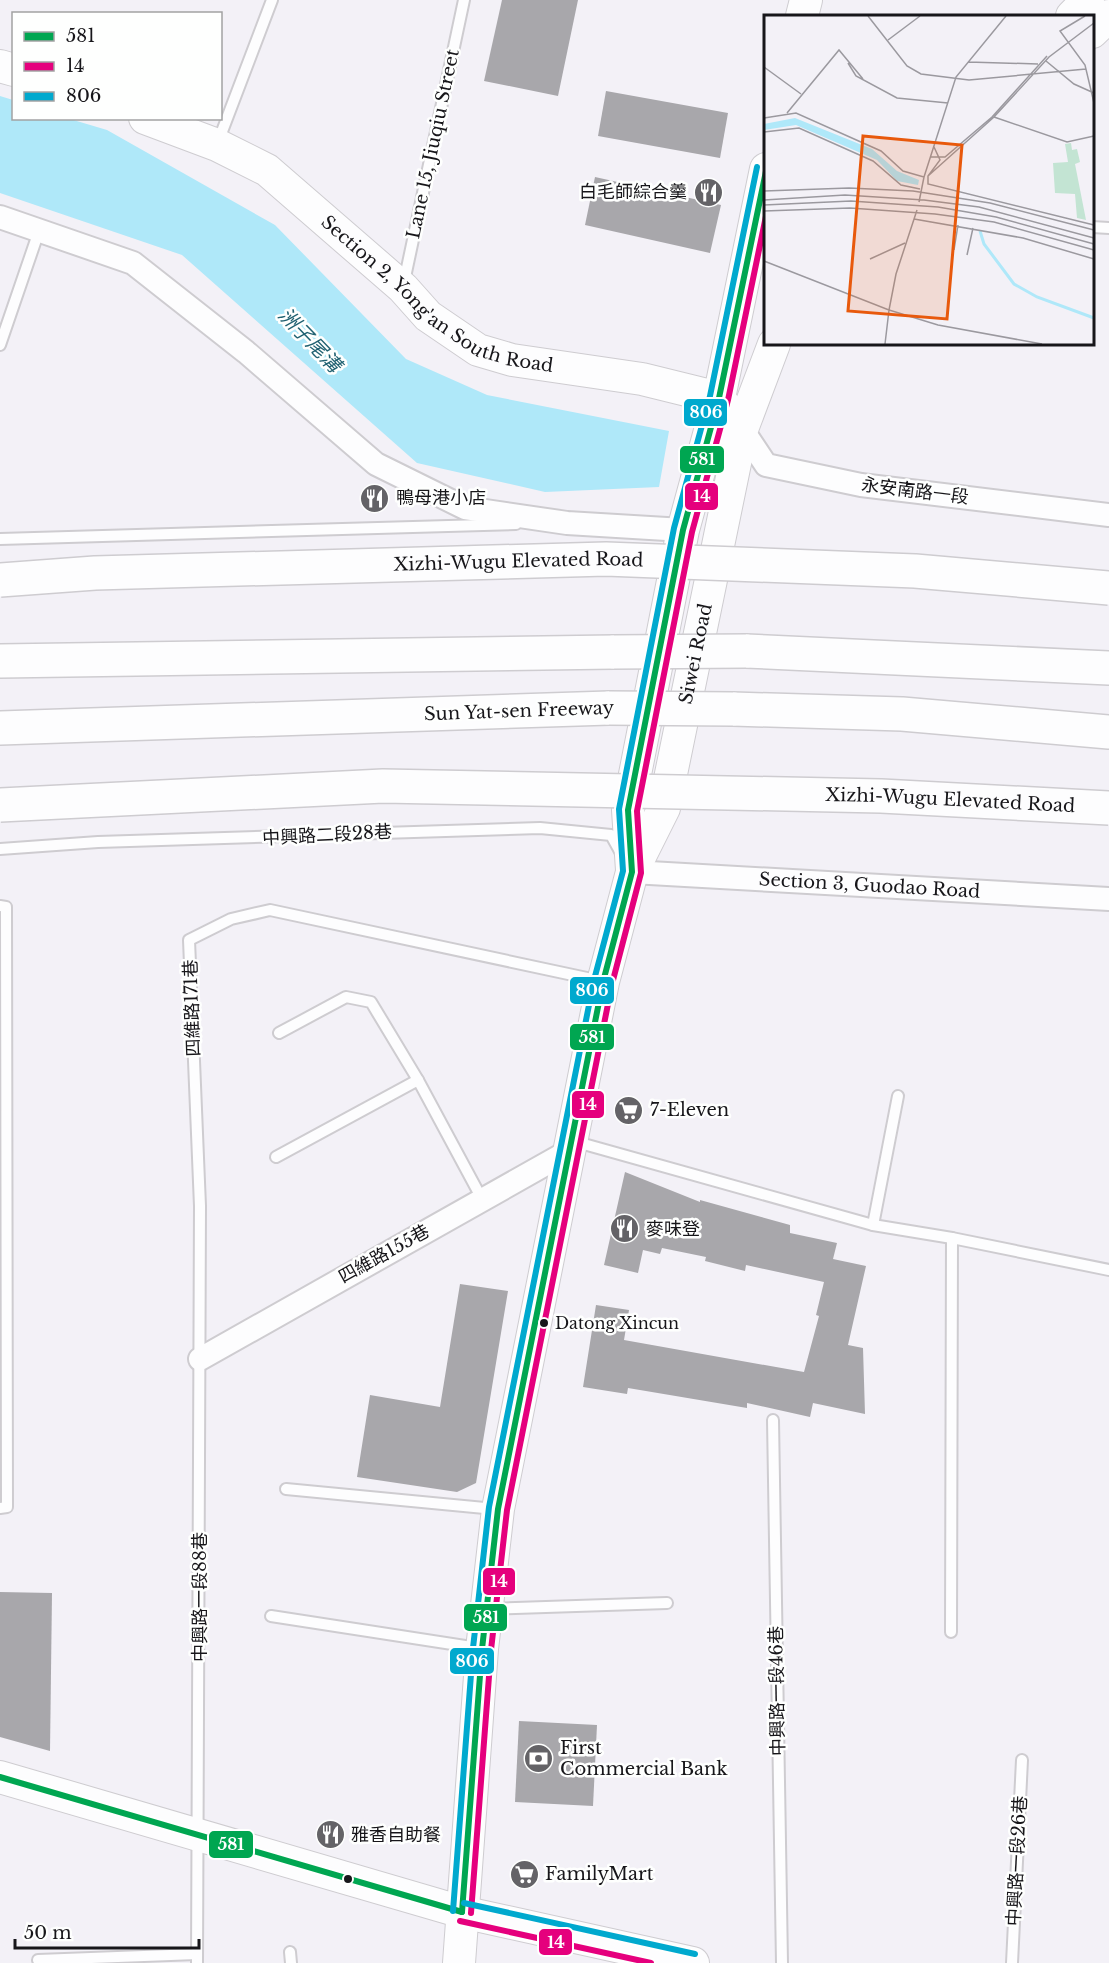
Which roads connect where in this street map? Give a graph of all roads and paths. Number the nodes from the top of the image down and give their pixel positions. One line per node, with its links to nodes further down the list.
1 (272, 0): 10 (lane)
2 (464, 0): 16 (lane, Lane 15, Jiuqiu Street)
3 (806, 0): 5 (main road)
4 (1088, 0): 6 (main road)
5 (802, 15)
6 (1073, 15)
7 (1109, 16): 8 (main road)
8 (1094, 30)
9 (151, 120): 10 (main road, Section 2, Yong'an South Road)
10 (217, 145): 16 (main road, Section 2, Yong'an South Road)
11 (764, 174): 21 (main road, Siwei Road)
12 (0, 217): 15 (street)
13 (1094, 226): 14 (lane)
14 (1109, 228)
15 (39, 231): 17 (lane); 24 (street)
16 (402, 288): 21 (main road, Section 2, Yong'an South Road)
17 (0, 345)
18 (774, 345): 20 (main road, Siwei Road)
19 (794, 345): 20 (main road)
20 (758, 382): 22 (main road, Siwei Road)
21 (719, 398): 22 (main road); 25 (main road, Siwei Road)
22 (742, 429): 23 (street, 永安南路一段); 36 (main road, Siwei Road)
23 (1109, 515)
24 (567, 523): 25 (street); 26 (lane)
25 (682, 530): 36 (main road, Siwei Road)
26 (0, 539)
27 (0, 580): 28 (highway, Xizhi-Wugu Elevated Road, bridge)
28 (1109, 588)
29 (0, 661): 30 (highway, bridge)
30 (1109, 668)
31 (0, 728): 32 (highway, Sun Yat-sen Freeway, bridge)
32 (1109, 732)
33 (0, 805): 34 (highway, Xizhi-Wugu Elevated Road, bridge)
34 (1109, 808)
35 (0, 849): 36 (lane, 中興路二段28巷)
36 (632, 872): 37 (street, Section 3, Guodao Road); 39 (main road, Siwei Road)
37 (1109, 899)
38 (0, 906): 52 (lane)
39 (603, 982): 43 (main road, Siwei Road); 49 (lane, 四維路171巷)
40 (279, 1033): 41 (lane)
41 (418, 1080): 44 (lane); 45 (lane)
42 (898, 1096): 46 (lane)
43 (569, 1145): 45 (street, 四維路155巷); 46 (lane); 53 (main road, Siwei Road)
44 (276, 1157)
45 (482, 1199): 49 (street, 四維路155巷)
46 (873, 1225): 47 (lane)
47 (951, 1238): 48 (lane); 57 (lane)
48 (1109, 1270)
49 (200, 1359): 61 (lane, 中興路一段88巷)
50 (773, 1420): 67 (lane, 中興路一段46巷)
51 (286, 1489): 53 (lane)
52 (0, 1508)
53 (498, 1509): 55 (main road, Siwei Road)
54 (667, 1603): 55 (lane)
55 (486, 1609): 58 (main road, Siwei Road)
56 (271, 1616): 58 (lane)
57 (951, 1632)
58 (482, 1649): 62 (main road, Siwei Road)
59 (1022, 1760): 68 (lane, 中興路一段26巷)
60 (0, 1777): 61 (main road)
61 (199, 1836): 62 (main road); 63 (lane, 中興路一段88巷)
62 (462, 1912): 65 (main road, Siwei Road); 66 (main road)
63 (197, 1958): 64 (lane)
64 (38, 1960)
65 (459, 1963)
66 (693, 1963)
67 (782, 1963)
68 (1011, 1963)

